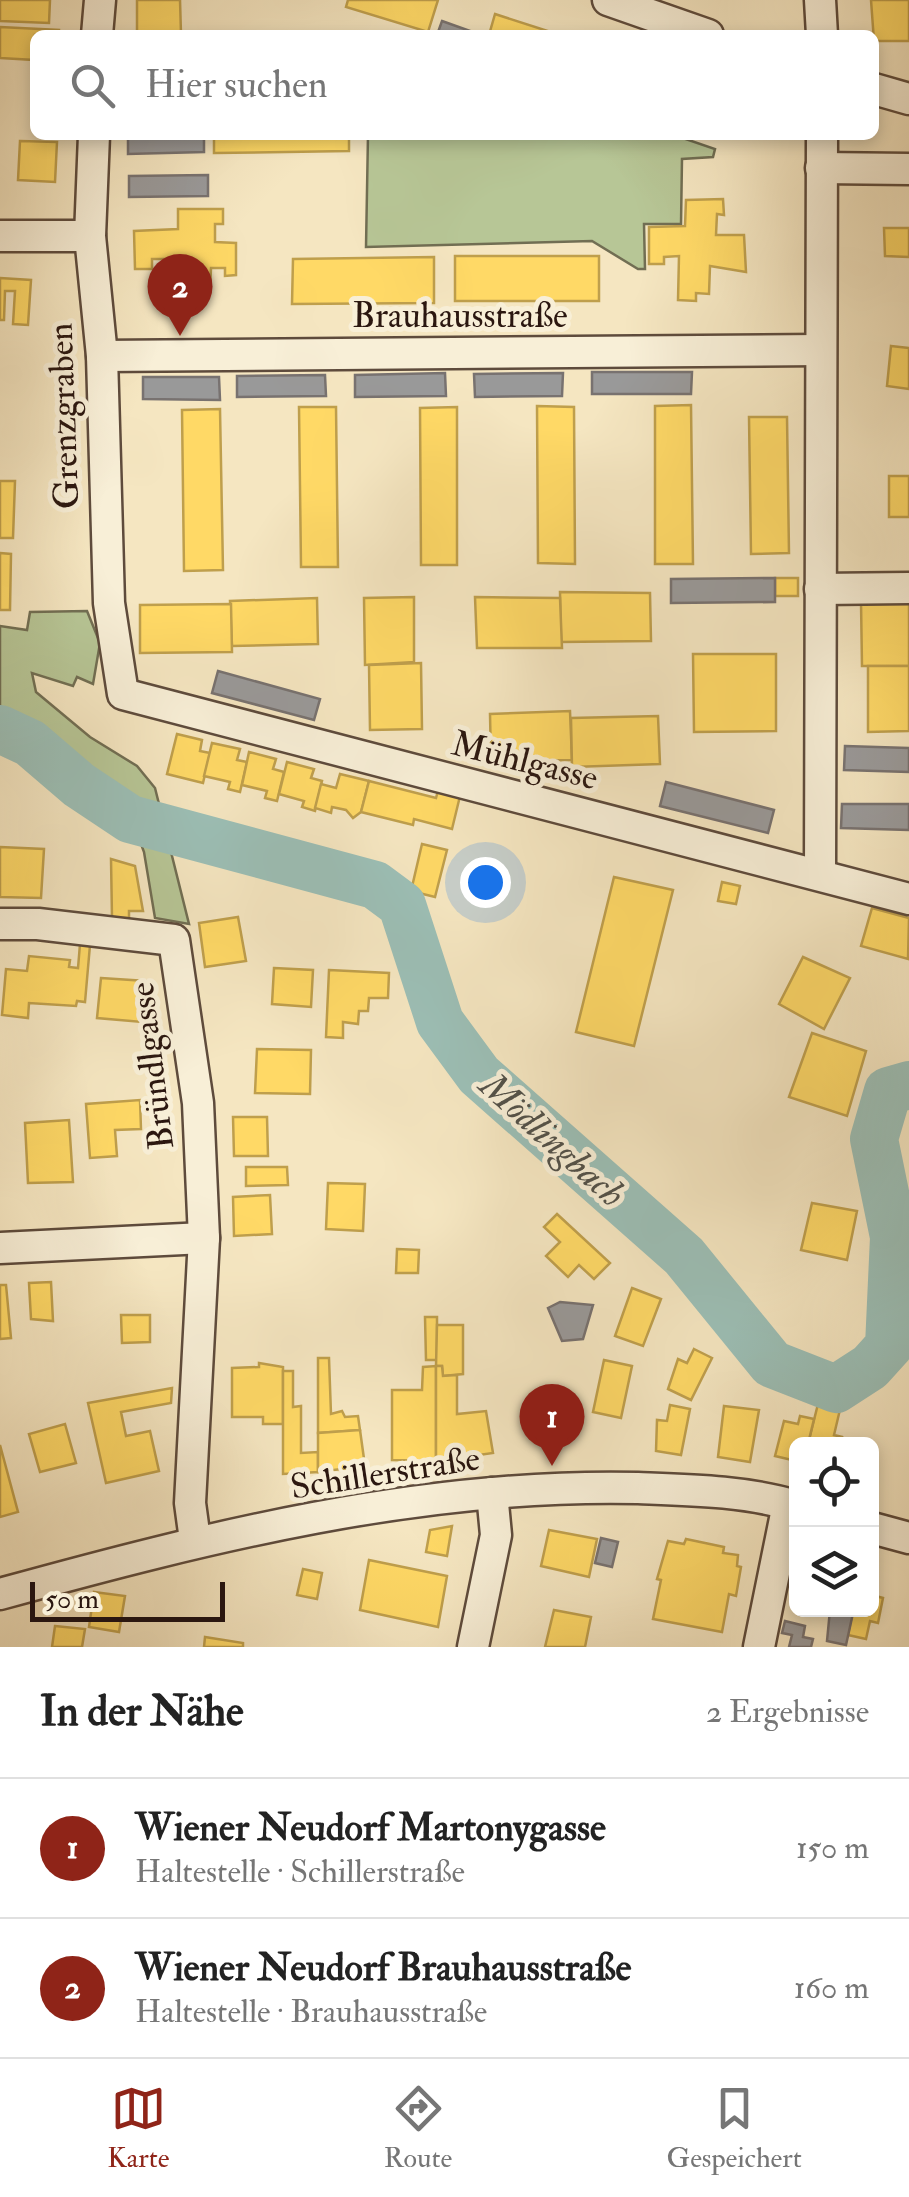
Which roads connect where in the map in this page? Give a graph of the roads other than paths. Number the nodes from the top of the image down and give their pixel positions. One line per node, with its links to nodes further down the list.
1 (100, 0): 4 (street)
2 (820, 0): 6 (street)
3 (612, 1): 5 (street)
4 (97, 30)
5 (694, 30)
6 (822, 30)
7 (879, 90): 8 (street)
8 (909, 99)
9 (94, 140): 14 (street, Grenzgraben)
10 (822, 140): 11 (street)
11 (821, 168): 12 (street); 15 (street)
12 (909, 169)
13 (0, 236): 14 (street)
14 (90, 236): 16 (street, Grenzgraben)
15 (820, 350): 16 (street, Brauhausstraße); 18 (street)
16 (102, 356): 19 (street, Grenzgraben)
17 (909, 588): 18 (street)
18 (820, 589): 20 (street)
19 (123, 694): 20 (street, Mühlgasse)
20 (820, 874): 21 (street, Mühlgasse)
21 (909, 899)
22 (0, 924): 23 (street, Bründlgasse)
23 (204, 1238): 24 (street); 30 (street, Bründlgasse)
24 (0, 1248)
25 (492, 1493): 26 (street, Schillerstraße); 30 (street, Schillerstraße); 32 (street)
26 (789, 1505)
27 (789, 1518): 33 (street, Schillerstraße)
28 (879, 1530): 29 (street)
29 (909, 1538)
30 (195, 1540): 31 (street, Schillerstraße)
31 (0, 1594)
32 (474, 1647)
33 (759, 1647)

